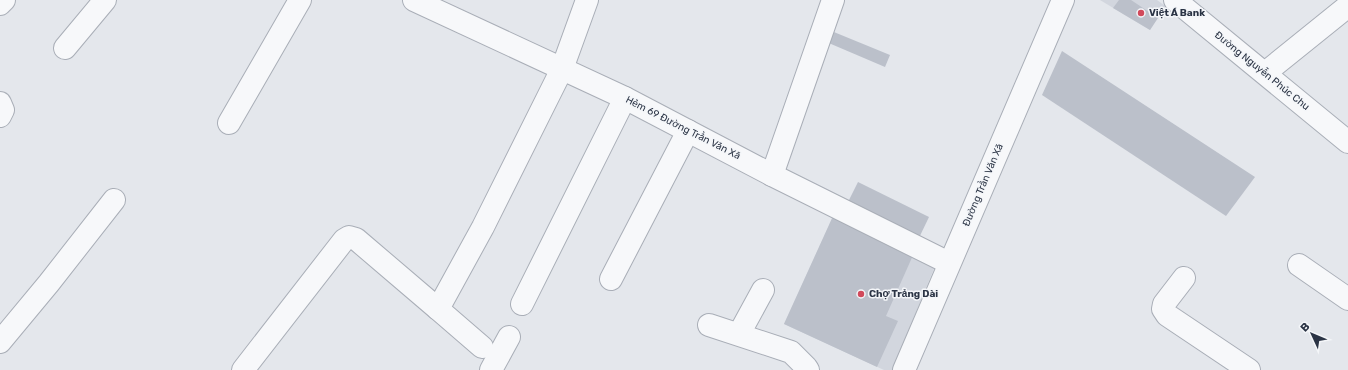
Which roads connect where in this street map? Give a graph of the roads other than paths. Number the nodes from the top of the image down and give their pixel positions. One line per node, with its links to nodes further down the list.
1 (4, 0): 9 (street)
2 (105, 0): 11 (street)
3 (300, 0): 17 (street)
4 (414, 0): 12 (street, Hẻm 69 Đường Trần Văn Xã)
5 (587, 0): 12 (street)
6 (833, 0): 20 (street)
7 (1063, 0): 22 (street, Đường Trần Văn Xã)
8 (1175, 0): 13 (street, Đường Nguyễn Phúc Chu)
9 (0, 4)
10 (1348, 6): 13 (street)
11 (65, 48)
12 (562, 69): 14 (street, Hẻm 69 Đường Trần Văn Xã); 29 (street)
13 (1265, 73): 19 (street, Đường Nguyễn Phúc Chu)
14 (625, 98): 18 (street, Hẻm 69 Đường Trần Văn Xã); 28 (street)
15 (0, 103): 16 (street)
16 (0, 116)
17 (229, 123)
18 (688, 131): 20 (street, Hẻm 69 Đường Trần Văn Xã); 25 (street)
19 (1348, 142)
20 (772, 175): 22 (street, Hẻm 69 Đường Trần Văn Xã)
21 (114, 200): 33 (street)
22 (949, 263): 38 (street, Đường Trần Văn Xã)
23 (1300, 264): 27 (street)
24 (1184, 278): 39 (street)
25 (611, 279)
26 (763, 290): 31 (street)
27 (1348, 299)
28 (522, 304)
29 (438, 308): 34 (street); 35 (street)
30 (709, 325): 31 (street)
31 (739, 334): 37 (street)
32 (508, 337): 36 (street)
33 (0, 342)
34 (482, 347)
35 (243, 370)
36 (491, 370)
37 (808, 370)
38 (904, 370)
39 (1248, 370)

